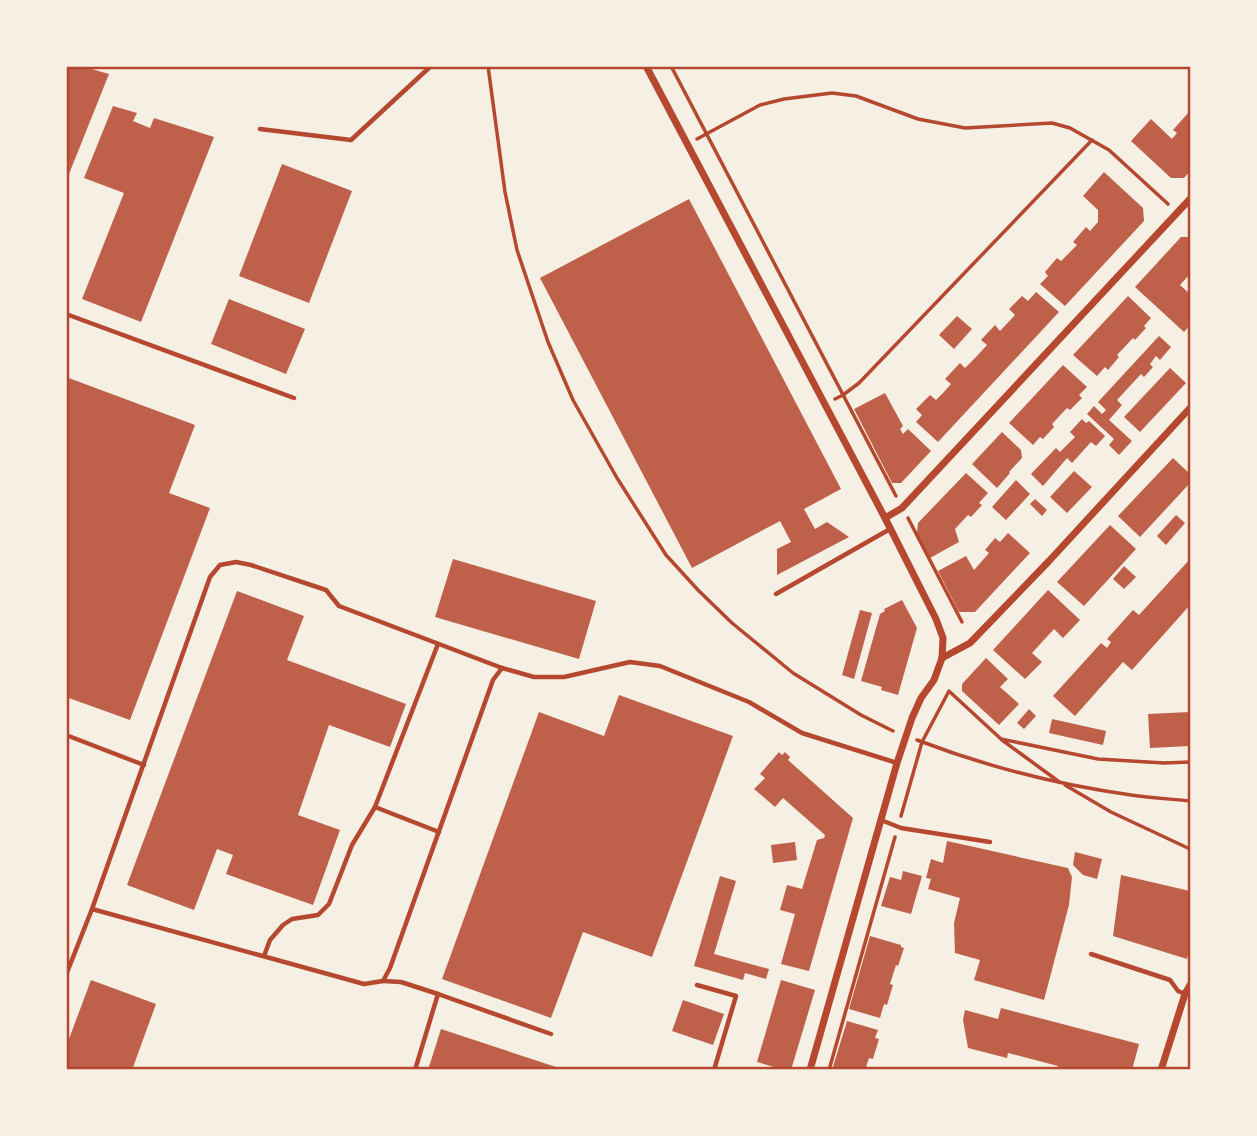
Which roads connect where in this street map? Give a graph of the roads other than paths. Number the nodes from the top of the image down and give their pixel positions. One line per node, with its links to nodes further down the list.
1 (431, 66): 3 (lane)
2 (646, 66): 8 (street)
3 (260, 129)
4 (1191, 199): 8 (street)
5 (66, 314): 6 (lane)
6 (294, 398)
7 (1191, 408): 12 (street)
8 (885, 518): 9 (street)
9 (890, 529): 10 (lane); 12 (street)
10 (776, 594)
11 (438, 644): 13 (lane); 16 (lane); 17 (lane)
12 (942, 658): 15 (street)
13 (502, 668): 15 (lane); 19 (lane)
14 (66, 735): 16 (lane)
15 (897, 763): 18 (street)
16 (144, 765): 21 (lane)
17 (375, 807): 19 (lane); 23 (lane)
18 (881, 821): 20 (lane); 33 (street)
19 (439, 832): 25 (lane)
20 (990, 842)
21 (93, 909): 23 (lane); 24 (lane)
22 (1091, 954): 29 (lane)
23 (264, 956): 25 (lane)
24 (66, 975)
25 (383, 981): 28 (lane)
26 (698, 985): 32 (lane)
27 (1191, 985): 29 (street)
28 (438, 994): 30 (lane); 31 (lane)
29 (1185, 994): 34 (street)
30 (551, 1034)
31 (415, 1069)
32 (714, 1069)
33 (810, 1069)
34 (1161, 1069)

